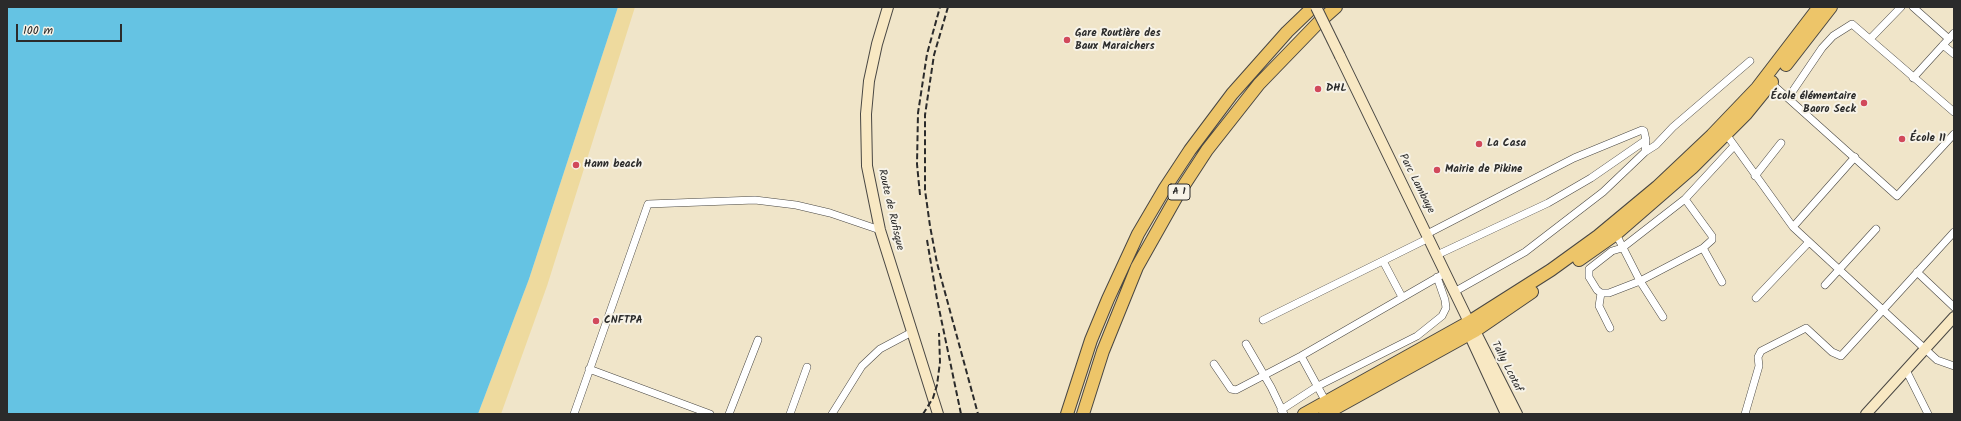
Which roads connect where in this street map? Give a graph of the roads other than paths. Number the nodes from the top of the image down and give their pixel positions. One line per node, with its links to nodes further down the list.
1 (888, 7): 28 (street, Route de Rufisque)
2 (1315, 7): 31 (street, Parc Lambaye, bridge); 74 (highway, A 1)
3 (1336, 7): 75 (highway, A 1)
4 (1819, 7): 53 (highway)
5 (1831, 7): 14 (highway)
6 (1900, 7): 9 (street)
7 (1913, 7): 8 (street)
8 (1951, 36): 10 (street)
9 (1870, 39): 13 (street); 15 (street)
10 (1943, 45): 11 (street); 13 (street)
11 (1954, 54)
12 (1750, 61): 22 (street)
13 (1913, 78): 16 (street)
14 (1771, 83): 15 (street); 17 (highway)
15 (1788, 98): 23 (street)
16 (1954, 112)
17 (1726, 134): 21 (street); 29 (highway)
18 (1954, 134): 23 (street)
19 (1646, 140): 22 (street); 31 (street); 35 (street)
20 (1781, 144): 24 (street)
21 (1734, 146): 24 (street); 25 (street)
22 (1645, 152): 43 (street)
23 (1854, 157): 26 (street)
24 (1755, 176): 26 (street)
25 (1685, 199): 33 (street); 34 (street)
26 (1793, 227): 32 (street)
27 (1876, 229): 37 (street)
28 (880, 230): 54 (street, Route de Rufisque); 62 (street)
29 (1616, 234): 33 (street); 53 (highway)
30 (1953, 235): 38 (street)
31 (1428, 236): 35 (street, Parc Lambaye); 36 (street)
32 (1809, 242): 37 (street); 46 (street)
33 (1622, 248): 40 (street); 44 (street)
34 (1703, 248): 40 (street); 41 (street)
35 (1436, 255): 39 (street, Parc Lambaye)
36 (1383, 260): 45 (street); 51 (street)
37 (1839, 270): 42 (street); 48 (street)
38 (1917, 272): 47 (street); 48 (street)
39 (1441, 275): 43 (street, Parc Lambaye); 45 (street); 65 (street)
40 (1640, 281): 44 (street); 49 (street)
41 (1722, 282)
42 (1825, 285)
43 (1454, 292): 53 (street, Parc Lambaye)
44 (1601, 293): 52 (street)
45 (1402, 297): 58 (street)
46 (1756, 298)
47 (1954, 307)
48 (1882, 311): 57 (street); 80 (street)
49 (1663, 317)
50 (1954, 317): 57 (street)
51 (1263, 320)
52 (1610, 328)
53 (1471, 329): 66 (highway); 77 (highway); 78 (street, Tally Lcotaf); 79 (street, Tally Lcotaf)
54 (912, 332): 72 (street); 73 (street, Route de Rufisque)
55 (758, 340): 70 (street)
56 (1246, 344): 64 (street)
57 (1926, 349): 60 (street); 63 (street)
58 (1301, 356): 64 (street); 65 (street)
59 (1214, 364): 64 (street)
60 (1954, 366)
61 (807, 367): 71 (street)
62 (588, 369): 68 (street); 69 (street)
63 (1906, 370): 81 (street); 82 (street)
64 (1265, 376): 67 (street)
65 (1318, 386): 66 (street); 67 (street)
66 (1326, 402): 76 (highway)
67 (1283, 412)
68 (574, 414)
69 (710, 414)
70 (730, 414)
71 (790, 414)
72 (832, 414)
73 (938, 414)
74 (1067, 414)
75 (1083, 414)
76 (1304, 414)
77 (1325, 414)
78 (1506, 414)
79 (1517, 414)
80 (1745, 414)
81 (1866, 414)
82 (1928, 414)

